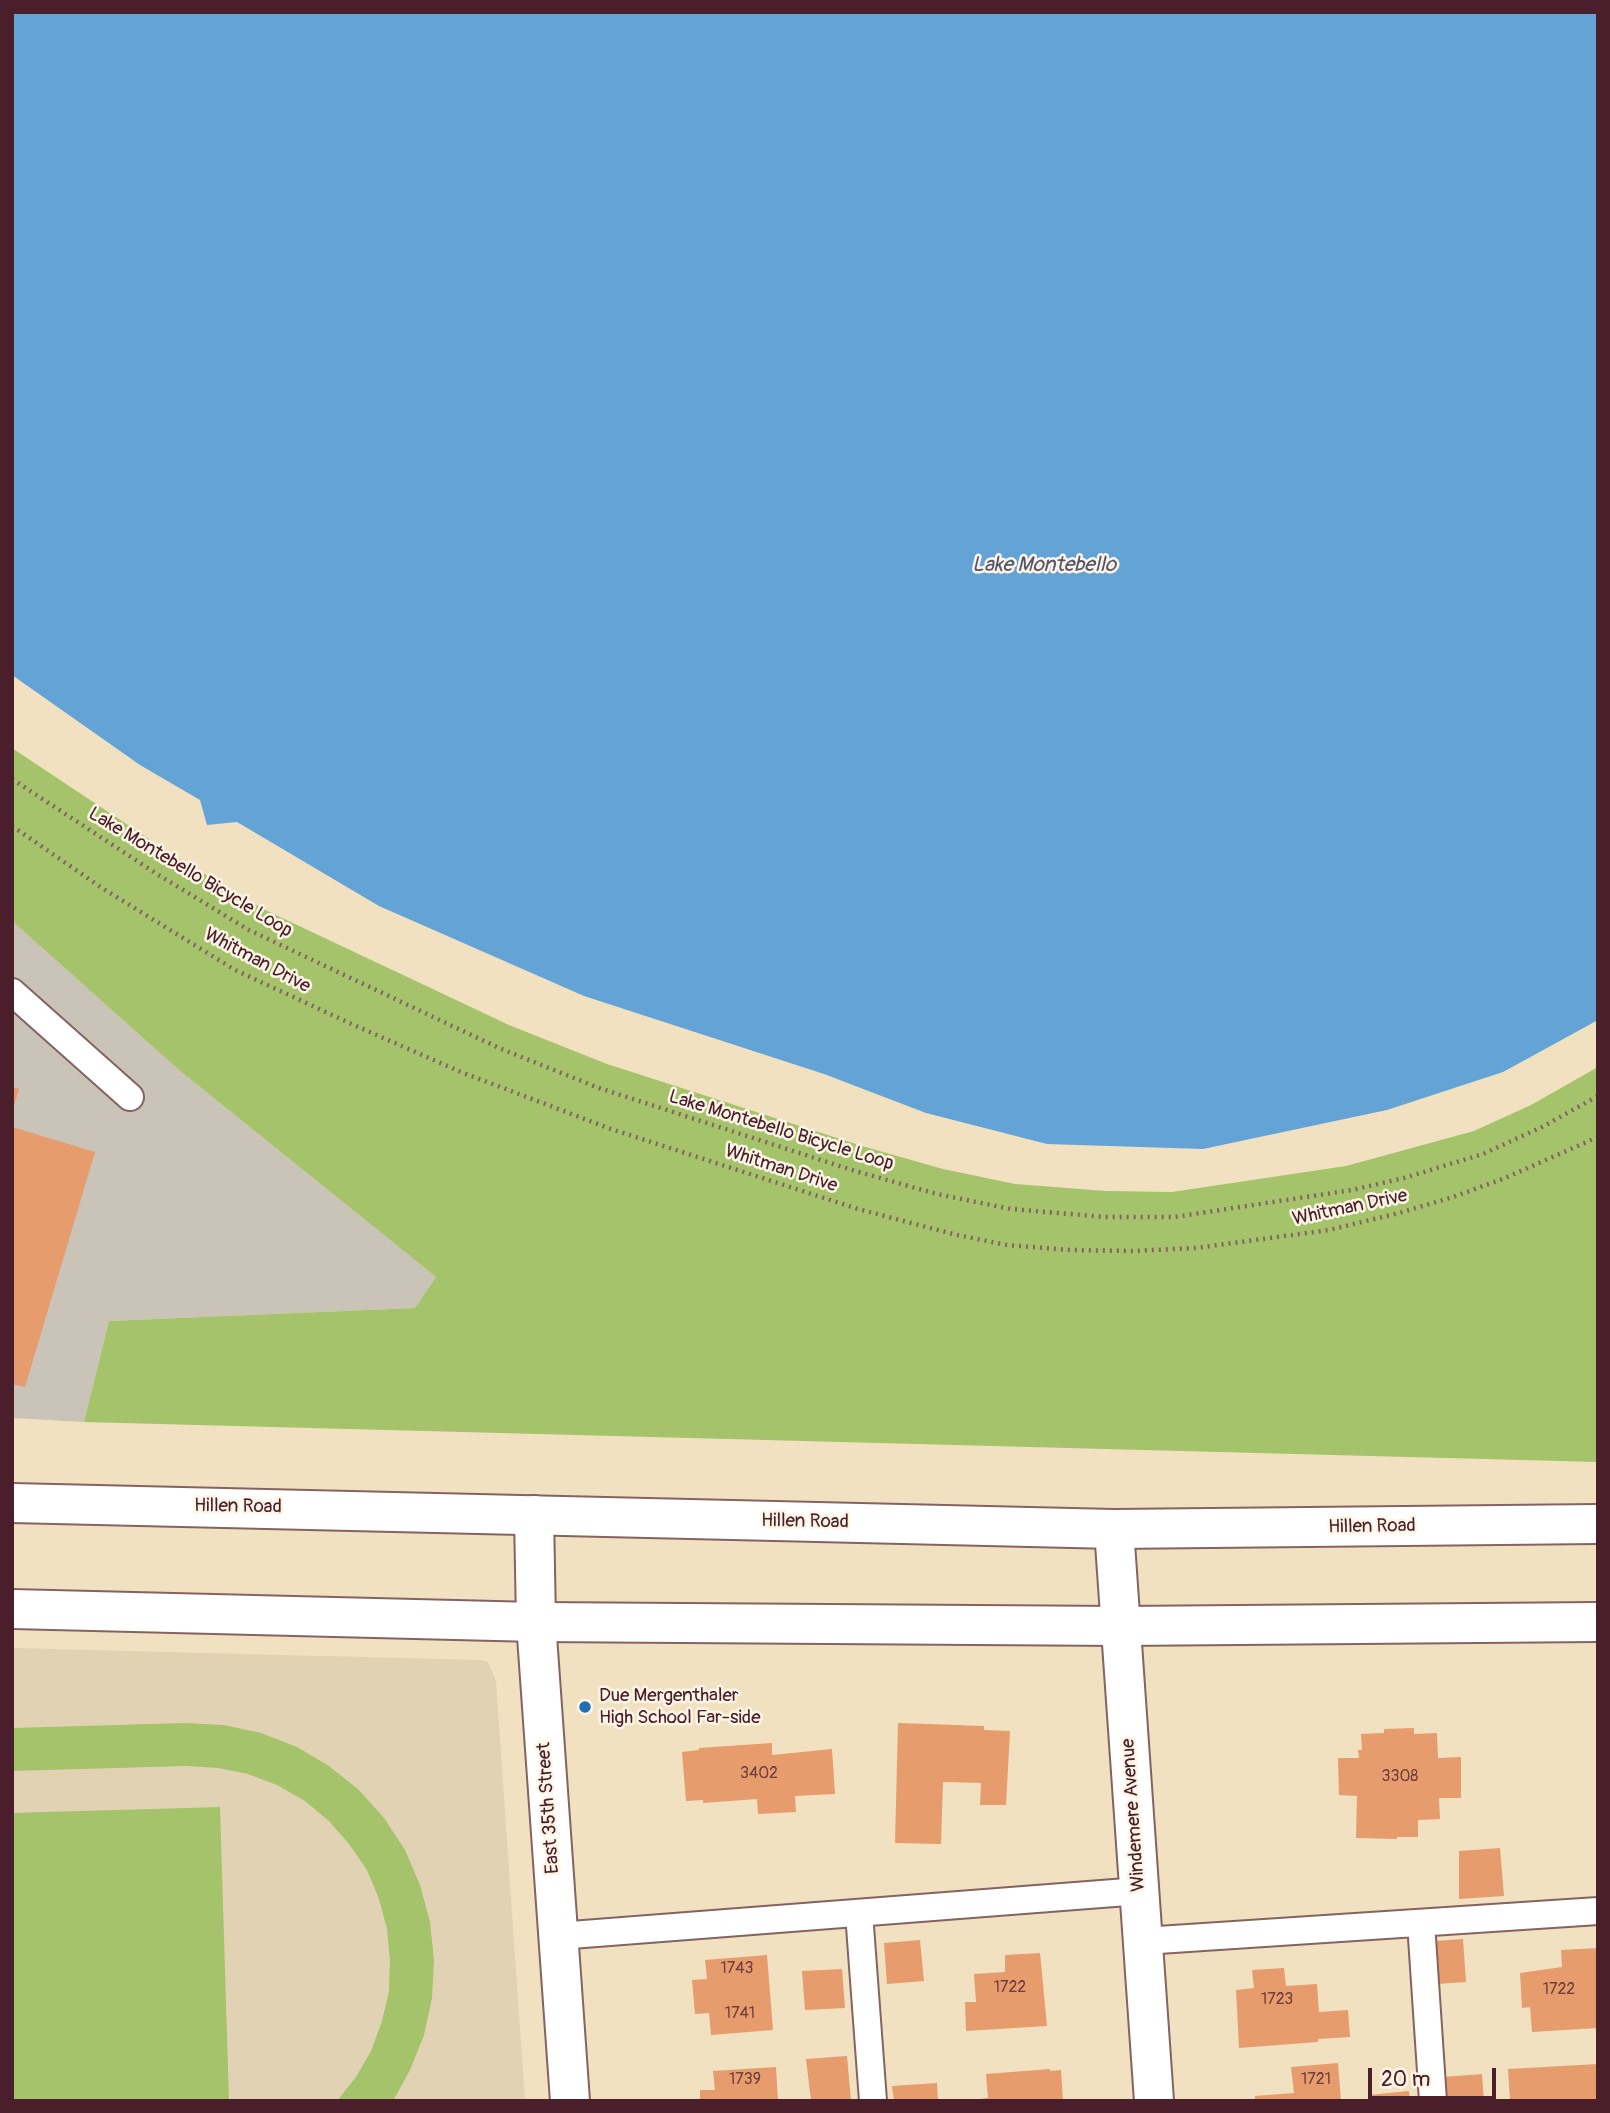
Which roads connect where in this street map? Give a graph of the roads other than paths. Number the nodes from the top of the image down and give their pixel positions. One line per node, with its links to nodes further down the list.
1 (12, 992): 2 (lane)
2 (130, 1097)
3 (12, 1503): 4 (main road, Hillen Road)
4 (534, 1515): 6 (main road, Hillen Road); 8 (main road, East 35th Street)
5 (1598, 1524): 6 (main road, Hillen Road)
6 (1114, 1529): 10 (main road, Windemere Avenue)
7 (12, 1609): 8 (main road)
8 (536, 1622): 10 (main road); 15 (main road, East 35th Street)
9 (1598, 1622): 10 (main road)
10 (1121, 1626): 11 (main road, Windemere Avenue)
11 (1140, 1891): 13 (lane); 16 (main road, Windemere Avenue)
12 (1598, 1911): 14 (lane)
13 (859, 1913): 15 (lane); 18 (lane)
14 (1421, 1923): 16 (lane); 20 (lane)
15 (558, 1936): 17 (main road, East 35th Street)
16 (1143, 1941): 19 (main road, Windemere Avenue)
17 (570, 2101)
18 (873, 2101)
19 (1154, 2101)
20 (1433, 2101)

